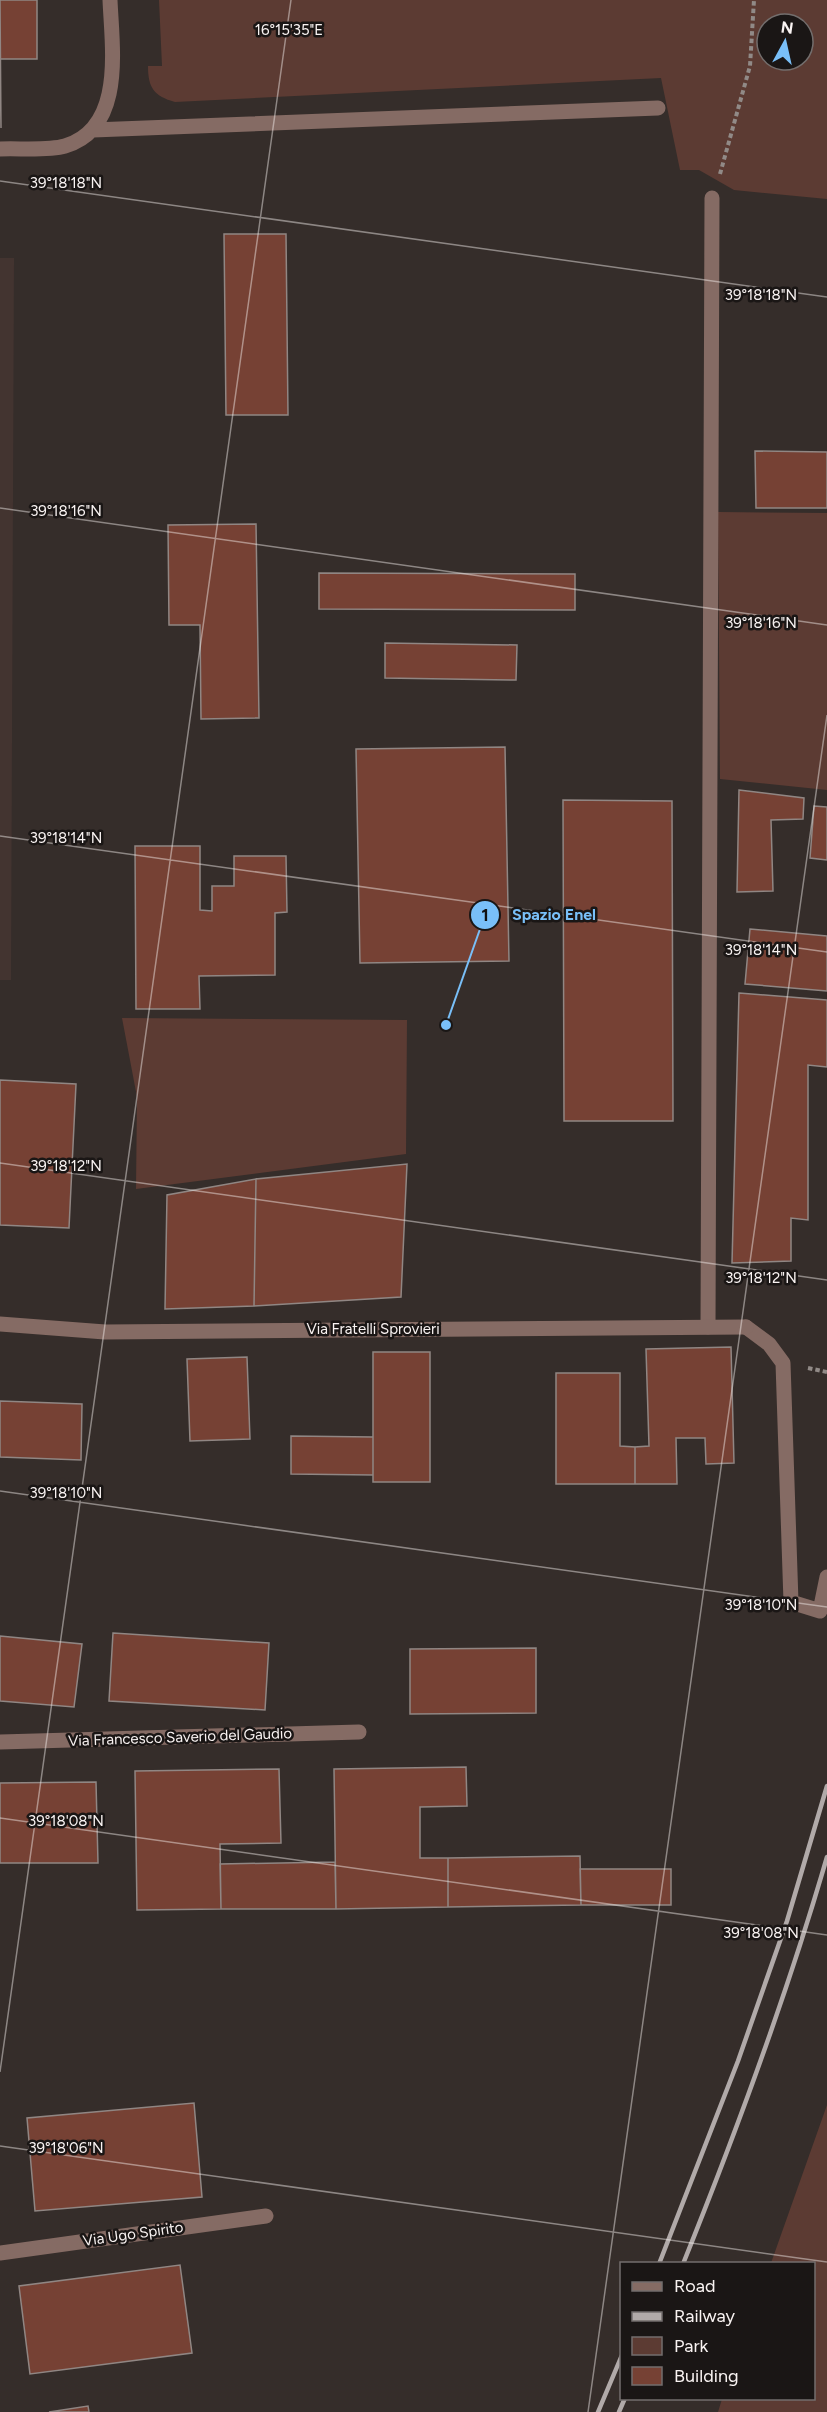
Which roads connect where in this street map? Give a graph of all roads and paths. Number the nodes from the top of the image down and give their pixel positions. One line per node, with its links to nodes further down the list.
1 (110, 0): 4 (street)
2 (754, 0): 6 (path)
3 (658, 108): 4 (street)
4 (93, 130): 5 (street)
5 (0, 149)
6 (712, 198): 8 (street)
7 (0, 1324): 8 (street, Via Fratelli Sprovieri)
8 (708, 1327): 9 (street, Via Fratelli Sprovieri)
9 (827, 1577)
10 (359, 1732): 11 (street, Via Francesco Saverio del Gaudio)
11 (0, 1742)
12 (266, 2216): 13 (street, Via Ugo Spirito)
13 (0, 2253)

